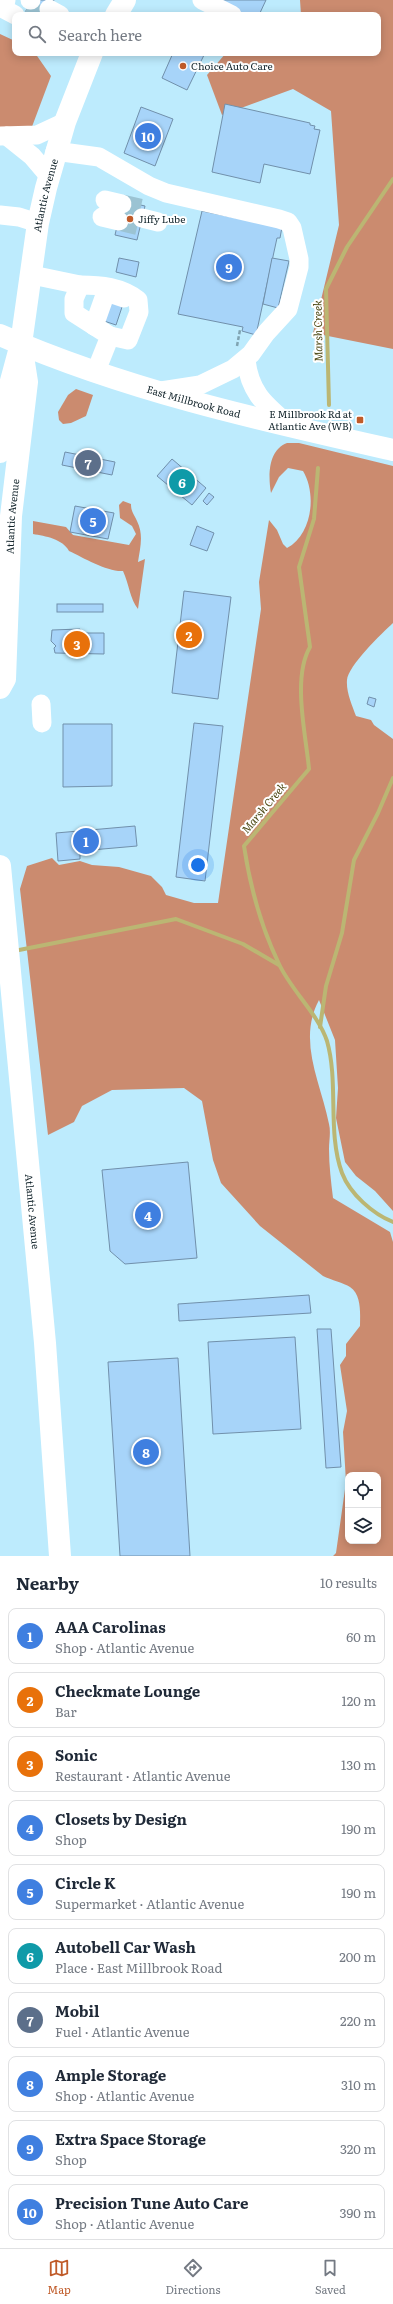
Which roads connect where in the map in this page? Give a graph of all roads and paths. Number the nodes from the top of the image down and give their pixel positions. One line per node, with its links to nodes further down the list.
1 (126, 0): 3 (main road)
2 (202, 0): 4 (lane)
3 (118, 12)
4 (226, 12)
5 (91, 56): 6 (main road, Atlantic Avenue)
6 (65, 122): 7 (lane); 8 (main road, Atlantic Avenue)
7 (4, 136): 9 (lane)
8 (55, 151): 9 (main road, Atlantic Avenue); 18 (lane)
9 (49, 176): 11 (main road, Atlantic Avenue)
10 (0, 215): 11 (lane)
11 (38, 223): 12 (main road, Atlantic Avenue)
12 (32, 274): 13 (lane); 17 (main road, Atlantic Avenue)
13 (80, 285): 15 (lane); 15 (lane)
14 (240, 330): 18 (path)
15 (107, 333): 19 (lane)
16 (0, 335): 17 (main road, East Millbrook Road)
17 (21, 344): 19 (main road, East Millbrook Road); 23 (main road, Atlantic Avenue); 24 (main road, Atlantic Avenue)
18 (241, 356): 20 (lane); 21 (lane)
19 (96, 371): 20 (main road, East Millbrook Road)
20 (159, 392): 21 (main road, East Millbrook Road)
21 (290, 426): 22 (main road, East Millbrook Road)
22 (393, 450)
23 (0, 452)
24 (0, 688)
25 (41, 704): 26 (lane)
26 (42, 723)
27 (0, 866): 28 (main road, Atlantic Avenue)
28 (60, 1556)

